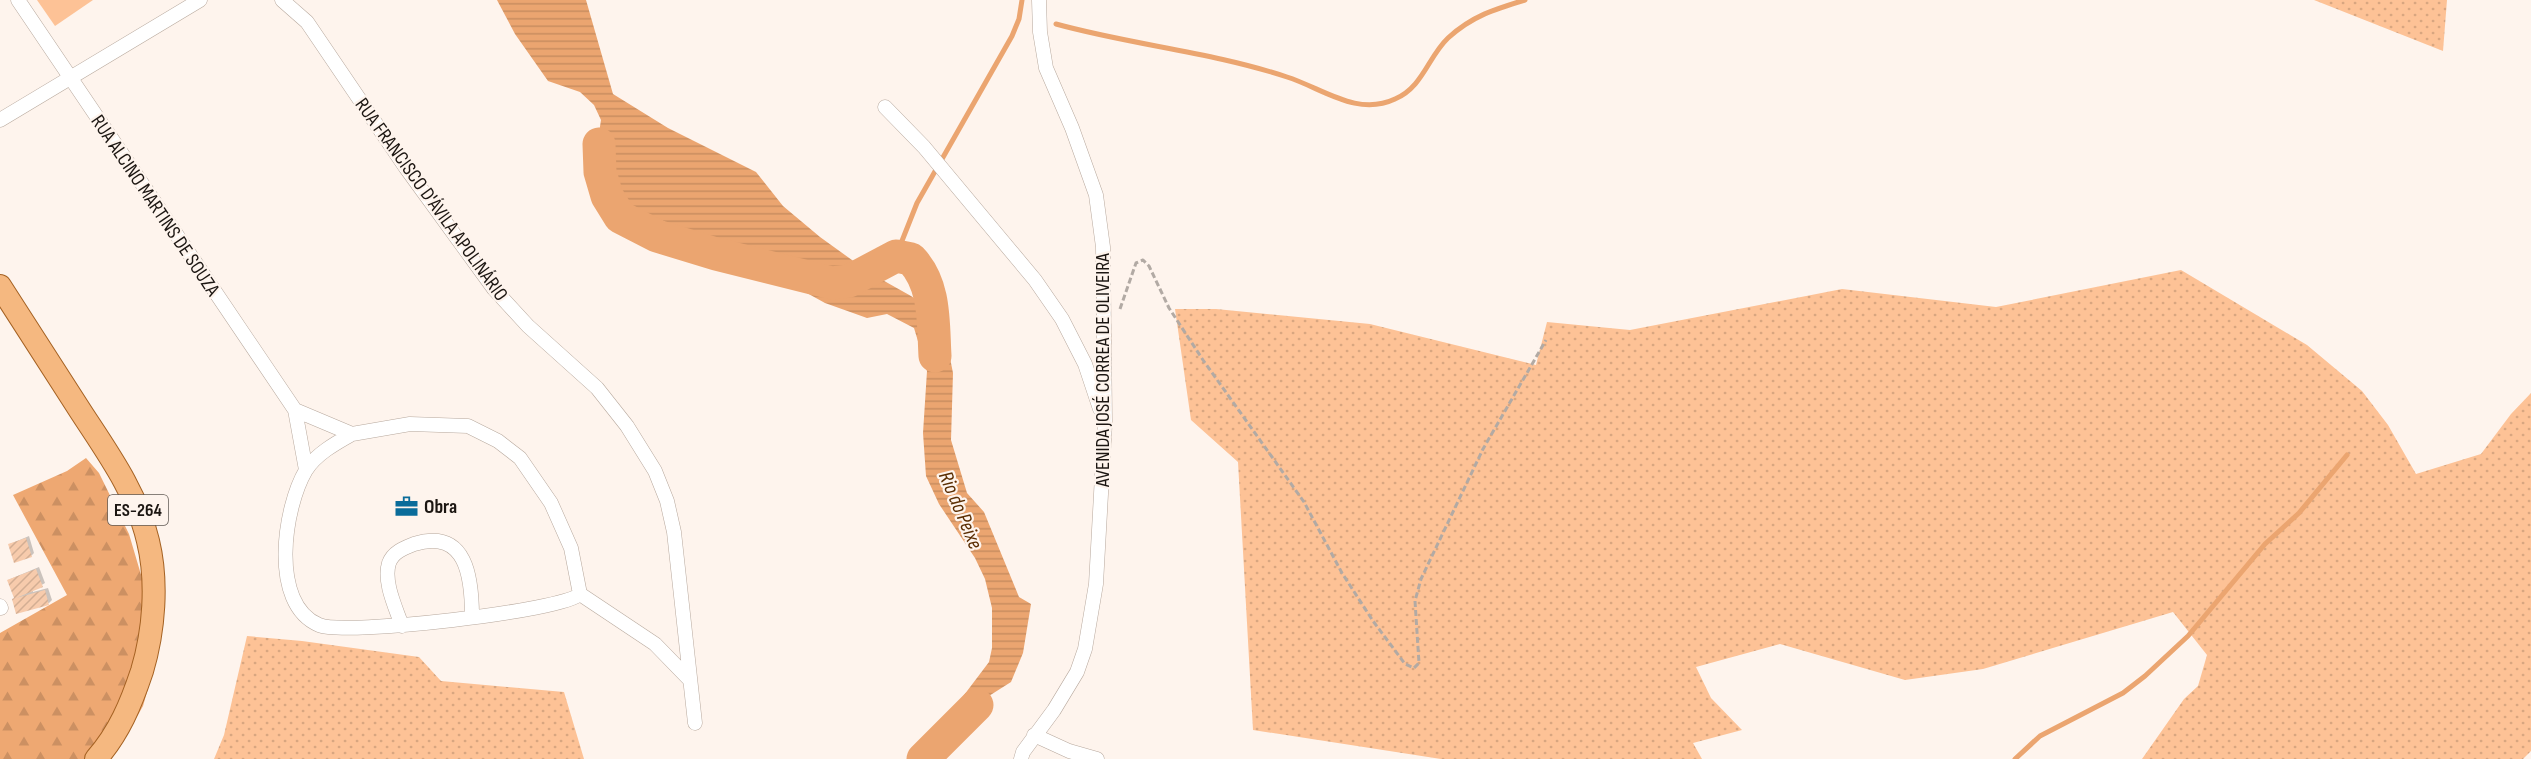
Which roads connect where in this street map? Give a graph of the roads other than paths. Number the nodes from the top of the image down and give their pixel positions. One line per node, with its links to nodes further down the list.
1 (18, 0): 5 (street, RUA ALCINO MARTINS DE SOUZA)
2 (200, 0): 5 (street)
3 (282, 0): 16 (street, RUA FRANCISCO D'ÁVILA APOLINÁRIO)
4 (1039, 0): 10 (street, AVENIDA JOSÉ CORREA DE OLIVEIRA)
5 (69, 78): 7 (street); 9 (street, RUA ALCINO MARTINS DE SOUZA)
6 (885, 107): 10 (street)
7 (0, 120)
8 (0, 285): 19 (main road, ES-264)
9 (296, 410): 11 (street); 12 (street, RUA ALCINO MARTINS DE SOUZA)
10 (1105, 422): 18 (street, AVENIDA JOSÉ CORREA DE OLIVEIRA)
11 (352, 434): 12 (street); 13 (street)
12 (306, 470): 15 (street)
13 (580, 594): 14 (street); 16 (street)
14 (472, 618): 15 (street); 15 (street)
15 (402, 626)
16 (689, 679): 17 (street, RUA FRANCISCO D'ÁVILA APOLINÁRIO)
17 (694, 723)
18 (1034, 735): 20 (street, AVENIDA JOSÉ CORREA DE OLIVEIRA); 21 (street)
19 (96, 759)
20 (1021, 759)
21 (1097, 759)

